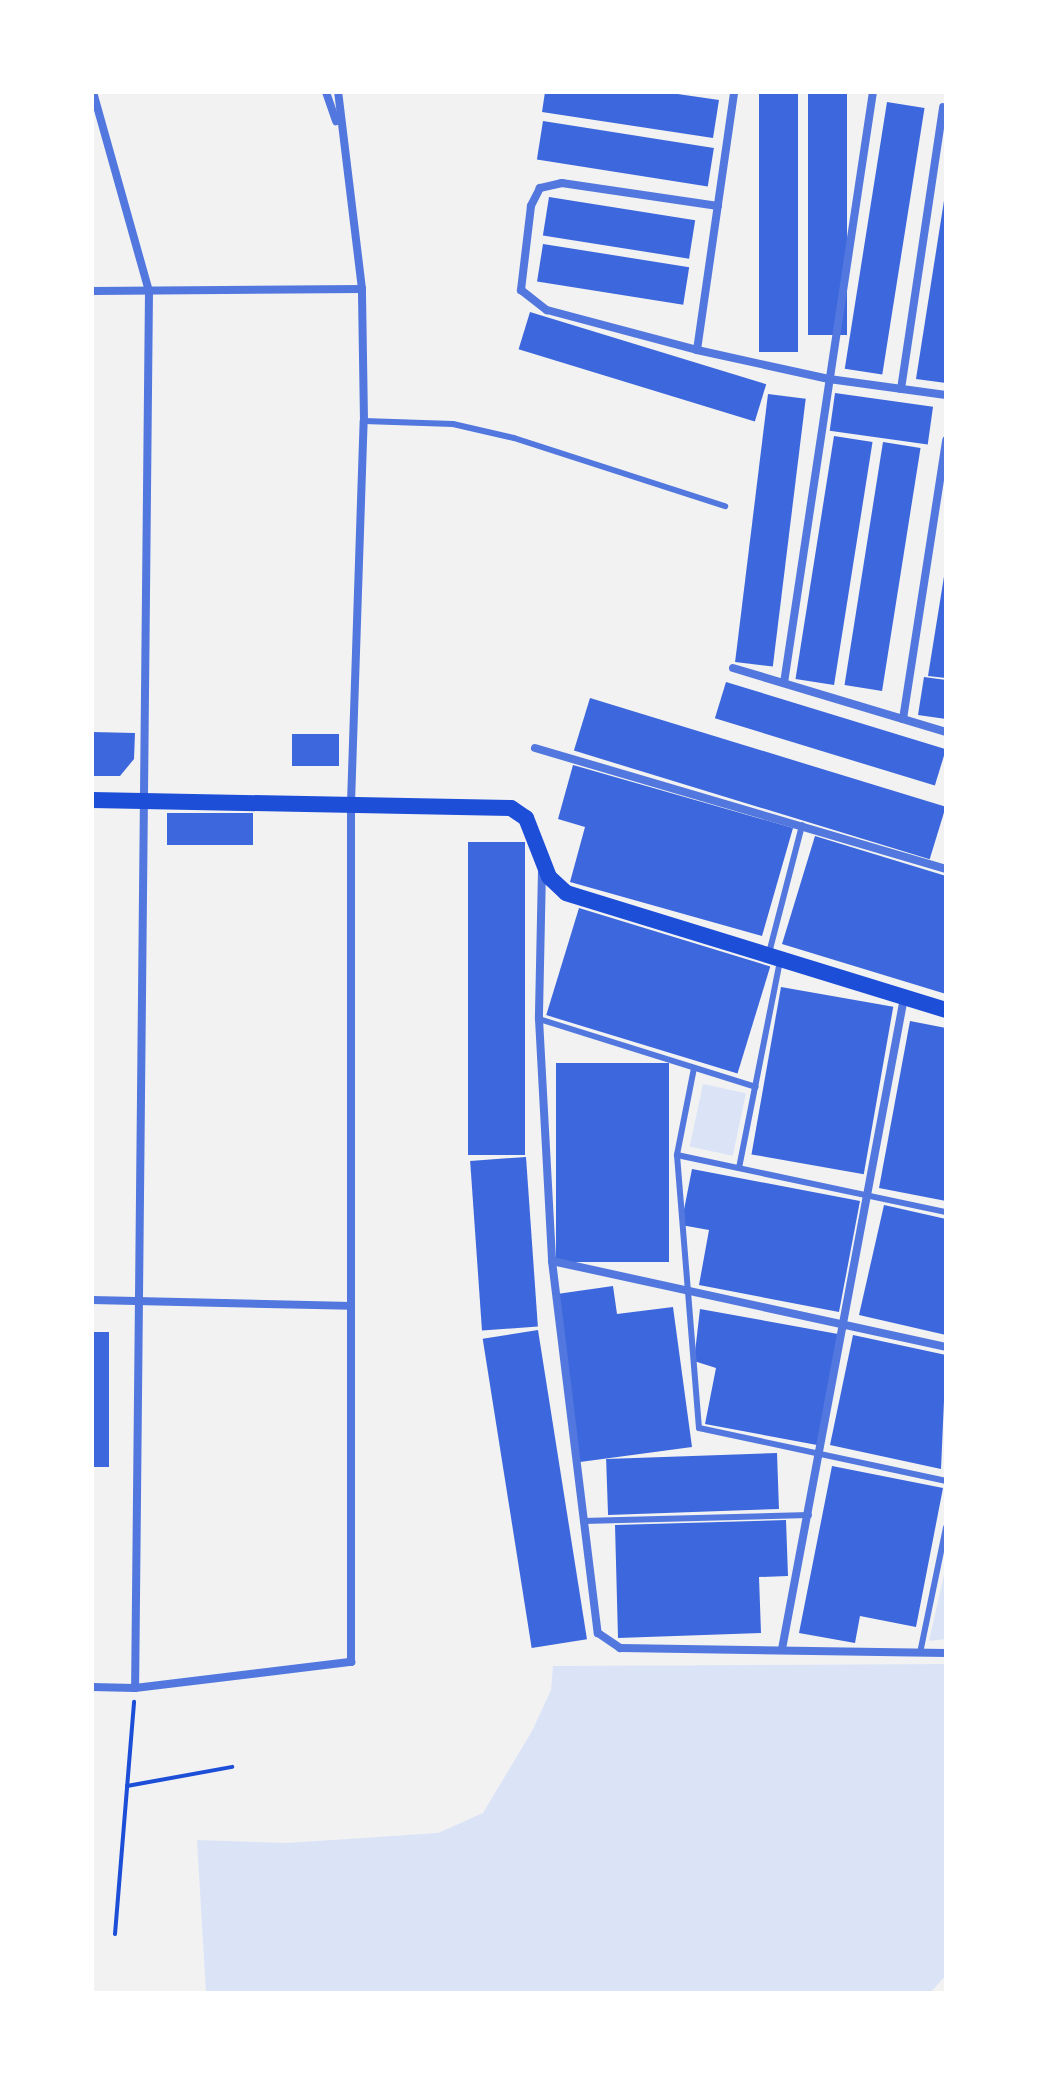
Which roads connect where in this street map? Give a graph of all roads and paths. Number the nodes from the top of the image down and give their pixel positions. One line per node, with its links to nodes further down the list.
1 (93, 92): 11 (street)
2 (326, 92): 7 (street)
3 (338, 92): 7 (street)
4 (734, 92): 8 (street)
5 (873, 92): 13 (street)
6 (943, 107): 14 (street)
7 (340, 131): 9 (street)
8 (718, 206): 12 (street); 12 (street)
9 (362, 289): 11 (street); 16 (street)
10 (92, 291): 11 (street)
11 (149, 291): 25 (street)
12 (697, 350): 13 (street)
13 (829, 379): 14 (street); 20 (street)
14 (901, 389): 15 (street)
15 (946, 395)
16 (364, 421): 18 (lane); 26 (street)
17 (946, 440): 21 (street)
18 (725, 506)
19 (733, 668): 20 (street)
20 (784, 683): 21 (street)
21 (903, 719): 22 (street)
22 (946, 732)
23 (535, 748): 27 (street)
24 (92, 800): 25 (main road)
25 (142, 801): 26 (main road); 43 (street)
26 (351, 803): 28 (main road); 44 (street)
27 (802, 825): 29 (street); 30 (lane)
28 (542, 861): 30 (main road); 33 (street)
29 (946, 869)
30 (774, 958): 31 (main road); 35 (lane)
31 (904, 998): 32 (main road); 38 (street)
32 (946, 1010)
33 (539, 1019): 34 (lane); 40 (street)
34 (694, 1068): 35 (lane); 36 (lane)
35 (756, 1087): 37 (lane)
36 (677, 1155): 37 (lane); 41 (lane)
37 (739, 1168): 38 (lane)
38 (868, 1194): 39 (lane); 45 (street)
39 (946, 1212)
40 (552, 1261): 41 (street); 50 (street)
41 (684, 1288): 45 (street); 47 (lane)
42 (92, 1300): 43 (street)
43 (137, 1300): 44 (street); 56 (street)
44 (351, 1306): 56 (street)
45 (846, 1325): 46 (street); 47 (street)
46 (946, 1347)
47 (822, 1452): 48 (lane); 49 (street)
48 (946, 1481)
49 (809, 1515): 50 (lane); 52 (street)
50 (583, 1521): 52 (street)
51 (946, 1528): 53 (lane)
52 (782, 1649): 53 (street)
53 (920, 1653): 54 (street)
54 (946, 1653)
55 (92, 1687): 56 (street)
56 (135, 1688): 58 (path)
57 (232, 1767): 58 (path)
58 (127, 1786): 59 (path)
59 (115, 1934)

